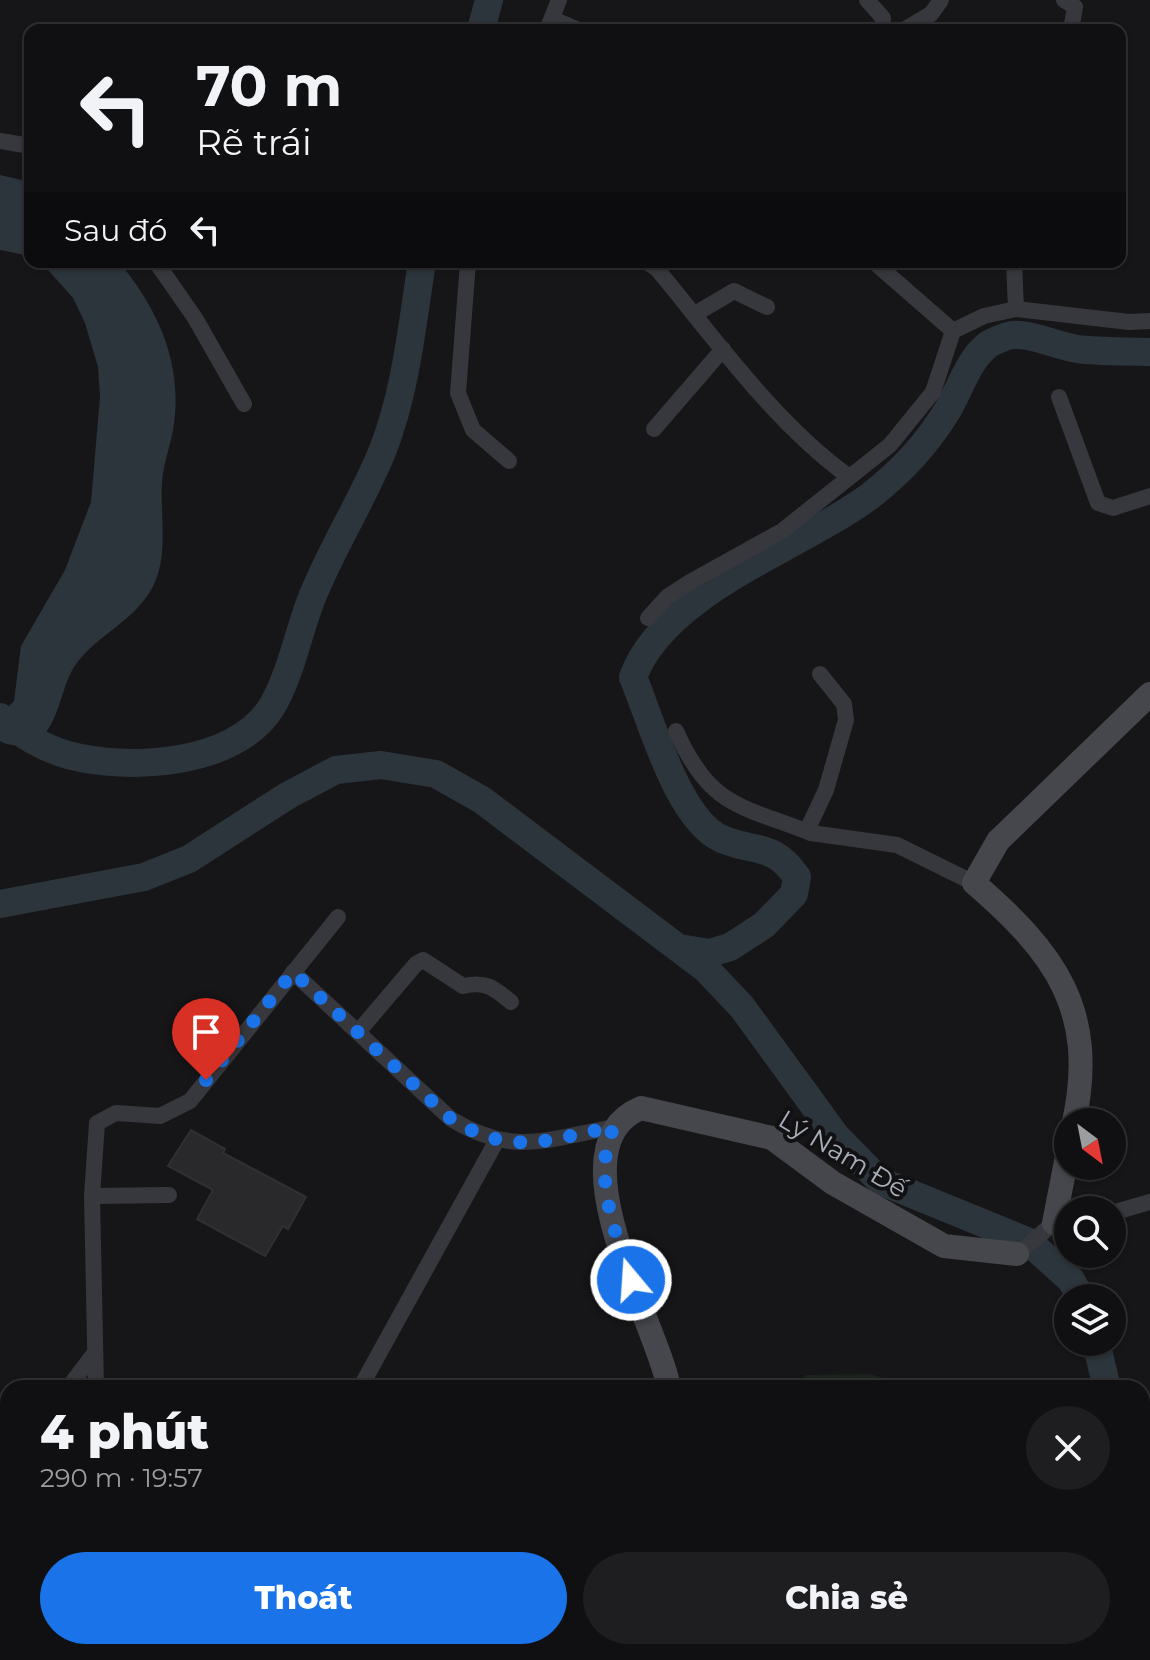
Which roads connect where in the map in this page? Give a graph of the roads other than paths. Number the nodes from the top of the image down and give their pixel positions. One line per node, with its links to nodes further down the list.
1 (559, 0): 5 (street)
2 (867, 0): 6 (street)
3 (941, 0): 7 (street)
4 (1064, 0): 8 (street)
5 (550, 24)
6 (882, 24)
7 (914, 24)
8 (1072, 24)
9 (0, 141): 10 (street)
10 (24, 145)
11 (160, 268): 23 (street)
12 (468, 268): 25 (street)
13 (656, 268): 18 (street)
14 (881, 268): 20 (street)
15 (1014, 268): 17 (street)
16 (767, 307): 18 (street)
17 (1016, 309): 19 (street); 20 (street)
18 (695, 314): 21 (street)
19 (1150, 321)
20 (953, 331): 26 (street)
21 (723, 349): 24 (street); 26 (street)
22 (1059, 397): 27 (street)
23 (244, 404)
24 (654, 429)
25 (509, 461)
26 (848, 476): 28 (street)
27 (1150, 496)
28 (648, 618)
29 (820, 674): 32 (street)
30 (1150, 694): 33 (street)
31 (676, 731): 32 (street)
32 (811, 833): 33 (street)
33 (974, 883): 38 (street)
34 (338, 917): 35 (street)
35 (293, 972): 37 (street); 42 (street)
36 (511, 1002): 37 (street)
37 (358, 1032): 40 (street)
38 (1077, 1108)
39 (614, 1127): 40 (street); 46 (street, Lý Nam Đế); 51 (street)
40 (497, 1140): 50 (street)
41 (169, 1195): 42 (street)
42 (92, 1196): 47 (street)
43 (1150, 1202): 44 (street)
44 (1126, 1209)
45 (1054, 1227): 46 (street, Lý Nam Đế)
46 (1017, 1254)
47 (93, 1355): 48 (street); 49 (street)
48 (74, 1380)
49 (95, 1380)
50 (364, 1380)
51 (666, 1380)

